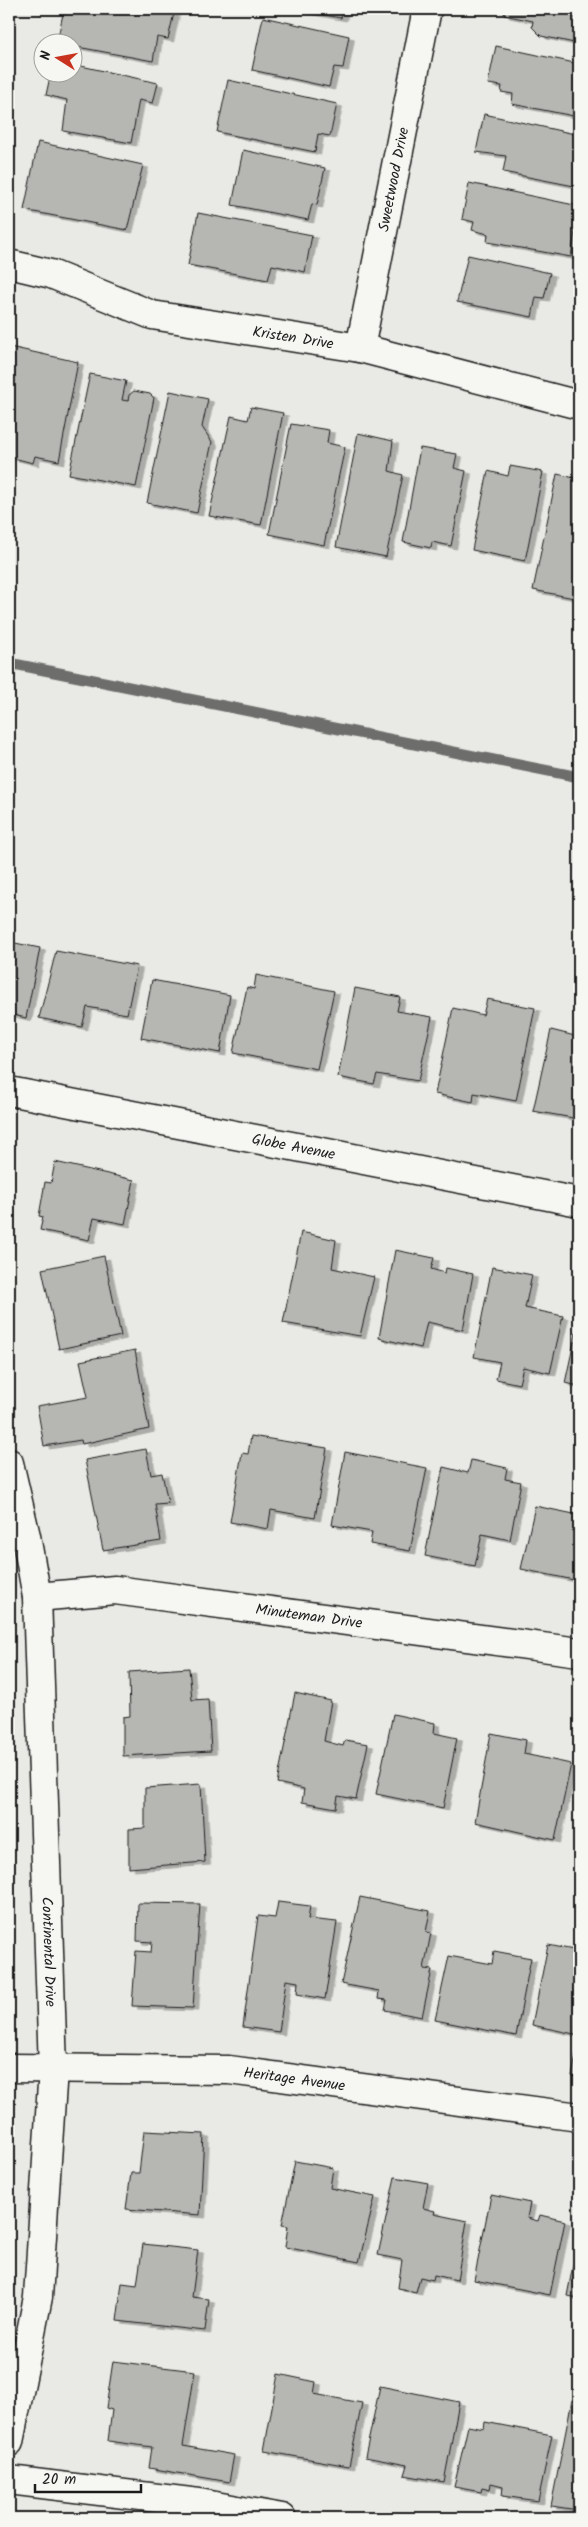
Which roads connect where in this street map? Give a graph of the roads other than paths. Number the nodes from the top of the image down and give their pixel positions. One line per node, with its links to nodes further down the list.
1 (427, 9): 3 (street, Sweetwood Drive)
2 (9, 264): 3 (street, Kristen Drive)
3 (360, 348): 4 (street, Kristen Drive)
4 (579, 405)
5 (9, 1091): 6 (street, Globe Avenue)
6 (579, 1202)
7 (9, 1464): 8 (street, Continental Drive)
8 (37, 1597): 9 (street, Minuteman Drive); 11 (street, Continental Drive)
9 (579, 1652)
10 (9, 2068): 11 (street, Heritage Avenue)
11 (53, 2069): 12 (street, Heritage Avenue); 13 (street, Continental Drive)
12 (579, 2117)
13 (9, 2442)
14 (9, 2480): 15 (street)
15 (282, 2518)

